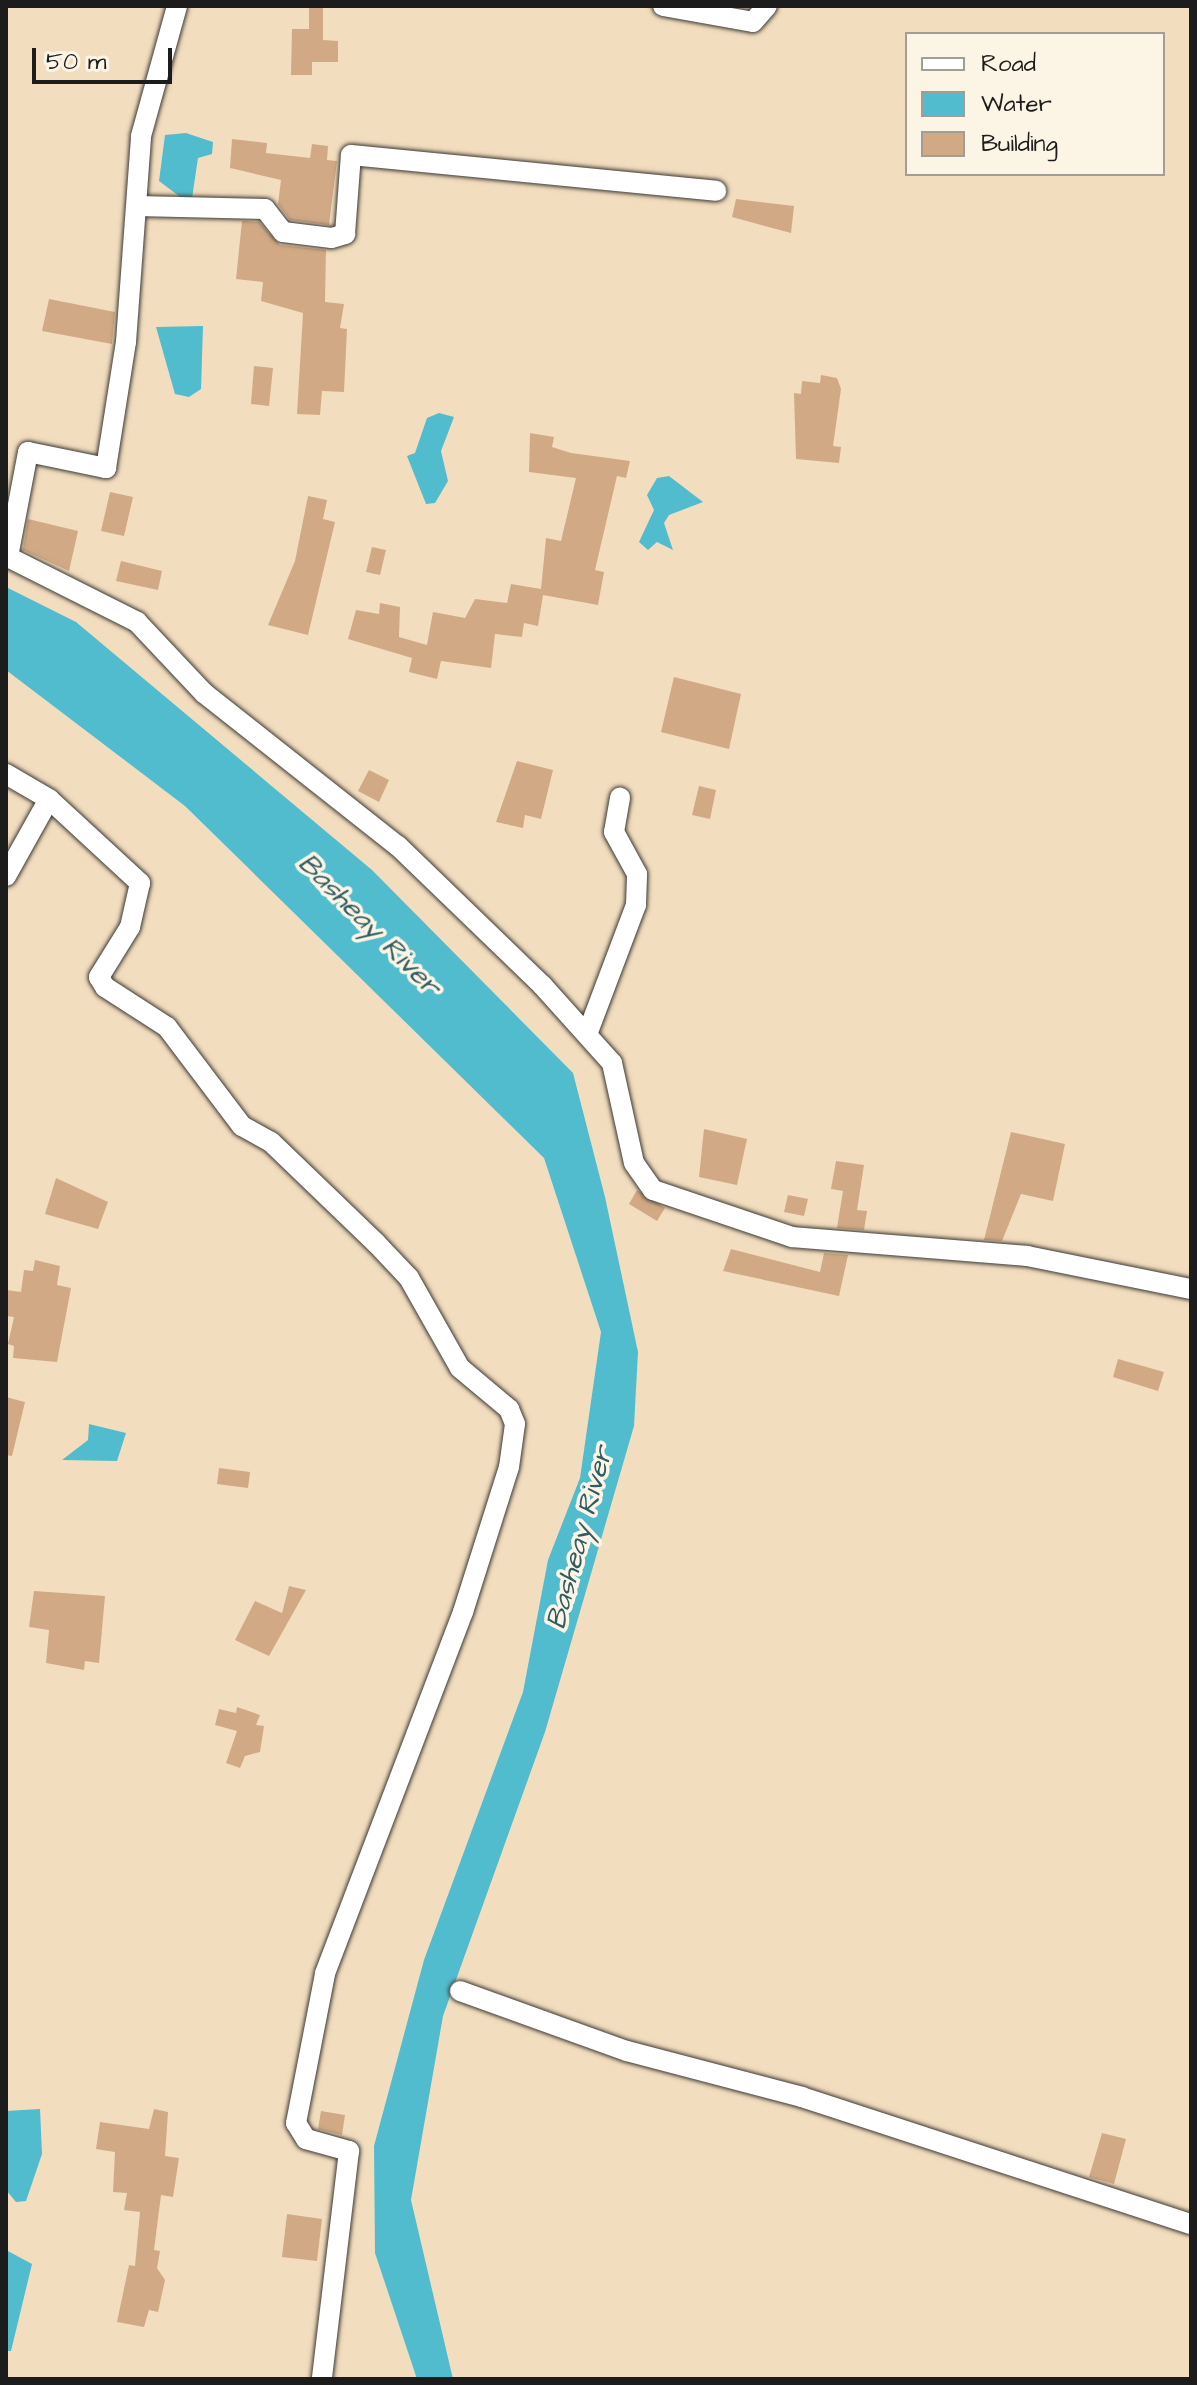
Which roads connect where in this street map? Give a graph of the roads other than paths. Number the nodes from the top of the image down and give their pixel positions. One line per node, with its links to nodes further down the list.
1 (177, 6): 5 (street)
2 (663, 6): 3 (street)
3 (767, 6)
4 (716, 191): 5 (street)
5 (137, 206): 6 (street)
6 (7, 556): 11 (street)
7 (6, 774): 9 (street)
8 (620, 798): 11 (street)
9 (49, 799): 10 (street); 15 (street)
10 (6, 876)
11 (588, 1032): 12 (street)
12 (1191, 1289)
13 (460, 1991): 14 (street)
14 (1191, 2224)
15 (322, 2379)

